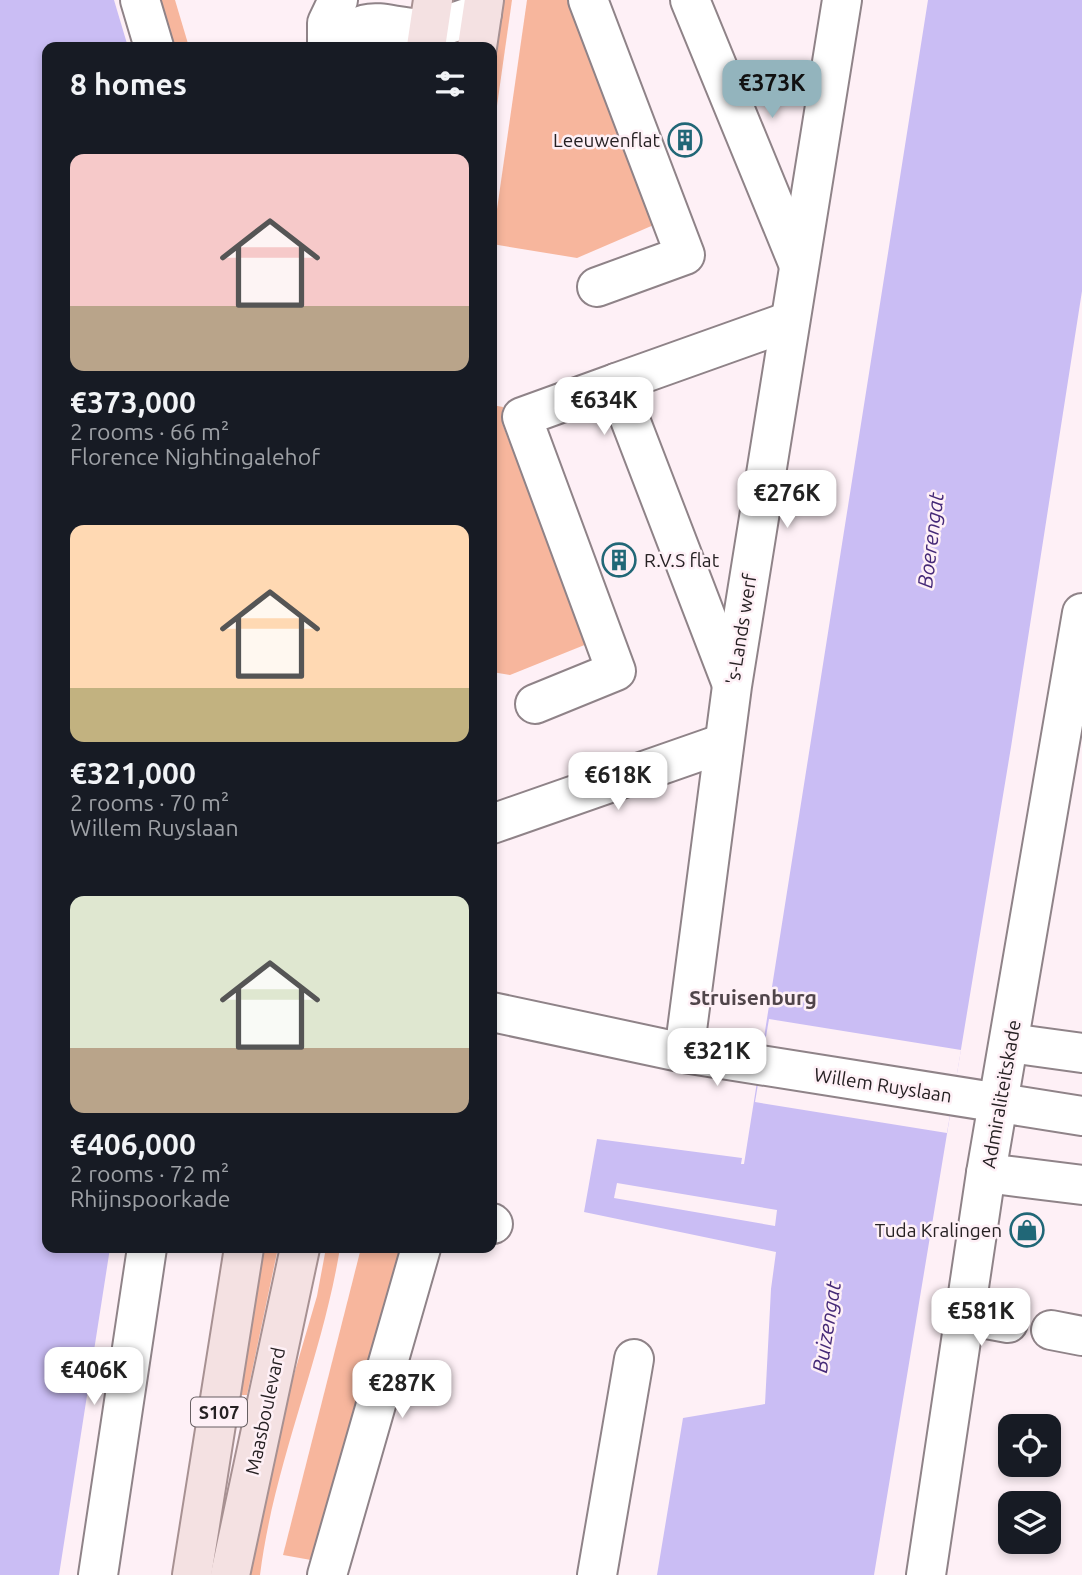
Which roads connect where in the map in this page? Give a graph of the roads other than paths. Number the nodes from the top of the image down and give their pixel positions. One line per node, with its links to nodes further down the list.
1 (140, 0): 8 (street)
2 (338, 0): 9 (street)
3 (588, 0): 12 (street)
4 (690, 0): 11 (street)
5 (842, 0): 11 (street, 's-Lands werf)
6 (476, 15): 7 (street)
7 (429, 25): 10 (street)
8 (153, 42)
9 (327, 42)
10 (342, 42)
11 (798, 263): 13 (street, 's-Lands werf)
12 (597, 287)
13 (790, 321): 14 (street); 16 (street, 's-Lands werf)
14 (616, 383): 16 (street); 17 (street)
15 (1082, 614): 22 (street, Admiraliteitskade)
16 (732, 685): 18 (street, 's-Lands werf)
17 (535, 704)
18 (724, 743): 19 (street); 23 (street, 's-Lands werf)
19 (497, 822)
20 (497, 1013): 23 (street, Willem Ruyslaan)
21 (497, 1037): 23 (street, Willem Ruyslaan)
22 (1010, 1043): 24 (street); 25 (street, Admiraliteitskade)
23 (684, 1053): 25 (street, Willem Ruyslaan)
24 (1082, 1053)
25 (999, 1103): 26 (street, Willem Ruyslaan); 27 (street, Admiraliteitskade)
26 (1082, 1116)
27 (986, 1173): 28 (street); 33 (street, Admiraliteitskade)
28 (1082, 1185)
29 (146, 1253): 36 (street)
30 (243, 1253): 37 (main road, S107)
31 (298, 1253): 38 (main road, Maasboulevard / S107)
32 (420, 1253): 39 (street)
33 (965, 1315): 34 (street); 41 (street, Admiraliteitskade)
34 (1008, 1323)
35 (634, 1359): 40 (street)
36 (98, 1575)
37 (192, 1575)
38 (230, 1575)
39 (327, 1575)
40 (597, 1575)
41 (926, 1575)

